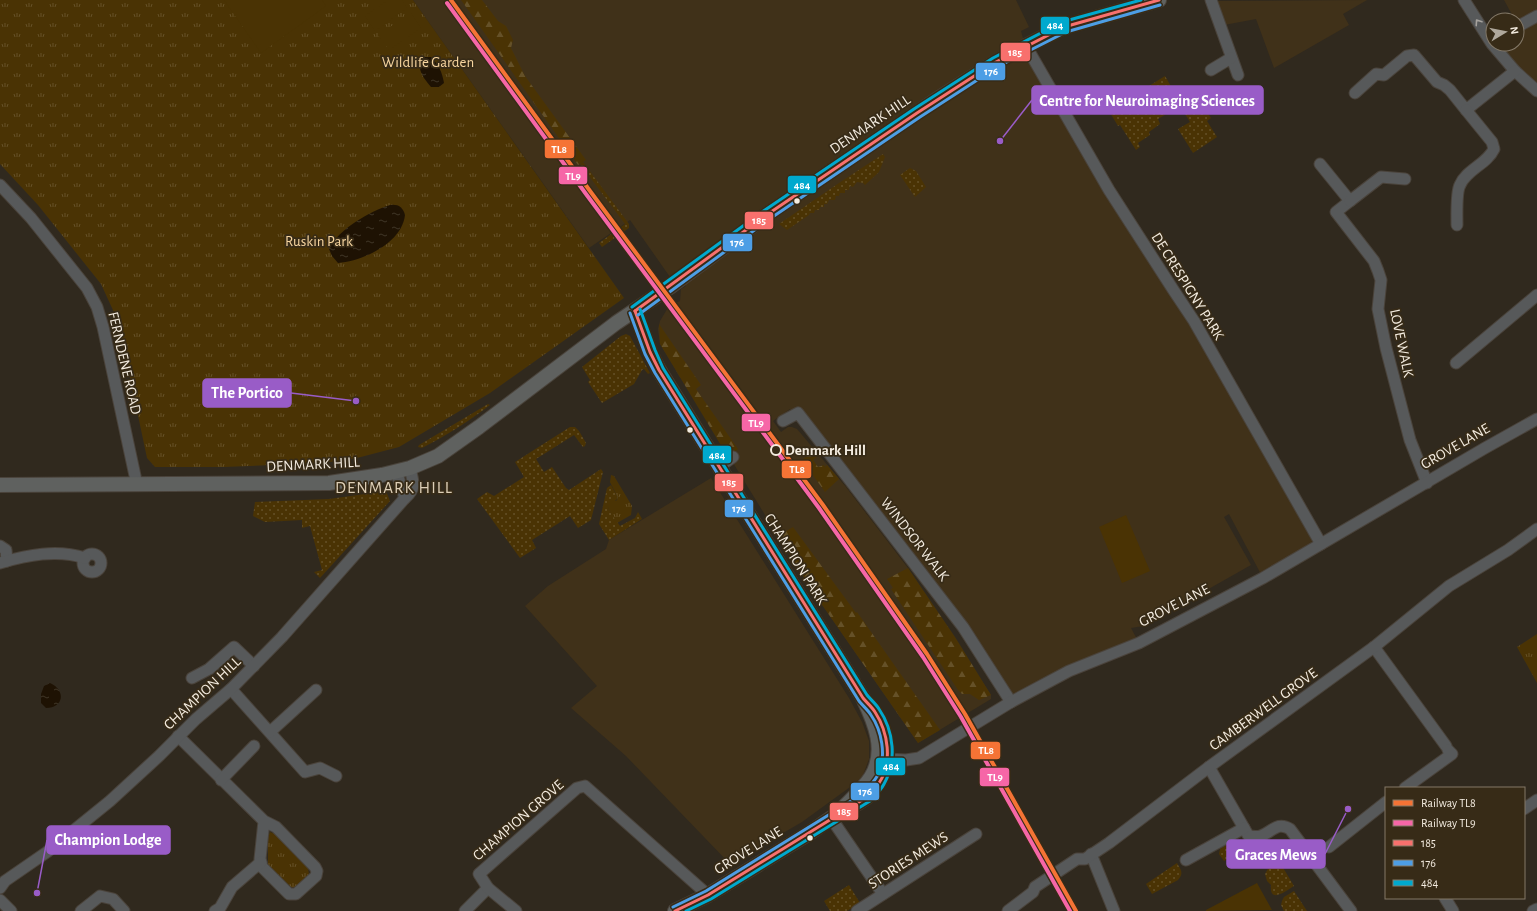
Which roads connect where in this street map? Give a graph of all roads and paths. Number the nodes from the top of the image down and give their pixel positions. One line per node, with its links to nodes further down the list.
1 (1159, 0): 7 (main road, DENMARK HILL)
2 (1211, 0): 9 (street)
3 (1464, 0): 6 (street, one-way to 3)
4 (1537, 16): 5 (street)
5 (1525, 23)
6 (1485, 31)
7 (1026, 46): 22 (main road, DENMARK HILL); 35 (street, DE CRESPIGNY PARK)
8 (1500, 52): 11 (street)
9 (1232, 58): 10 (street); 12 (street)
10 (1211, 70)
11 (1515, 71): 13 (street); 15 (street)
12 (1238, 75)
13 (1537, 91)
14 (1355, 93): 15 (street)
15 (1466, 110): 20 (street)
16 (1320, 164): 19 (street)
17 (1405, 179): 19 (street)
18 (0, 185): 32 (street, FERNDENE ROAD)
19 (1350, 201): 30 (street, LOVE WALK)
20 (1457, 225)
21 (1537, 295): 23 (street)
22 (640, 308): 27 (main road, CHAMPION PARK); 28 (main road, DENMARK HILL)
23 (1456, 363)
24 (1537, 419): 30 (street, GROVE LANE)
25 (783, 421): 44 (street, WINDSOR WALK)
26 (733, 457): 27 (street)
27 (719, 467): 48 (main road, CHAMPION PARK)
28 (410, 468): 29 (main road, DENMARK HILL); 33 (street, CHAMPION HILL)
29 (396, 471): 32 (main road, DENMARK HILL); 33 (street)
30 (1427, 483): 35 (street, GROVE LANE)
31 (0, 485): 32 (main road, DENMARK HILL)
32 (137, 485)
33 (405, 498): 40 (street, CHAMPION HILL)
34 (1537, 529): 39 (street, CAMBERWELL GROVE)
35 (1321, 544): 44 (street, GROVE LANE)
36 (0, 546): 38 (street)
37 (85, 558): 38 (street)
38 (4, 562)
39 (1374, 647): 49 (street, CAMBERWELL GROVE); 52 (street)
40 (254, 666): 41 (street); 42 (street, CHAMPION HILL)
41 (192, 678)
42 (231, 688): 45 (street); 46 (street, CHAMPION HILL)
43 (316, 690): 45 (street)
44 (1011, 702): 48 (street, GROVE LANE)
45 (270, 732): 50 (street)
46 (178, 736): 51 (street); 64 (street, CHAMPION HILL)
47 (254, 746): 51 (street)
48 (883, 758): 56 (main road, GROVE LANE)
49 (1209, 767): 58 (street); 61 (street, CAMBERWELL GROVE)
50 (336, 776)
51 (221, 780): 57 (street)
52 (1406, 787)
53 (1537, 800): 55 (street)
54 (1385, 804): 60 (street)
55 (1525, 807)
56 (834, 816): 66 (street); 67 (main road, GROVE LANE)
57 (264, 822): 63 (street); 63 (street)
58 (1244, 828): 62 (street); 81 (street)
59 (976, 834): 66 (street, STORIES MEWS)
60 (1329, 846)
61 (1091, 854): 79 (street, CAMBERWELL GROVE); 80 (street)
62 (1186, 860)
63 (261, 862): 74 (street)
64 (3, 884)
65 (488, 888): 67 (street, CHAMPION GROVE); 75 (street); 76 (street, CHAMPION GROVE)
66 (883, 894): 78 (street, STORIES MEWS)
67 (708, 895): 77 (main road, GROVE LANE)
68 (1446, 899): 82 (street)
69 (0, 900): 71 (street)
70 (1537, 909): 83 (street)
71 (11, 911)
72 (81, 911): 73 (street)
73 (124, 911)
74 (215, 911)
75 (465, 911)
76 (516, 911)
77 (675, 911)
78 (857, 911)
79 (1008, 911)
80 (1114, 911)
81 (1351, 911)
82 (1453, 911)
83 (1533, 911)

